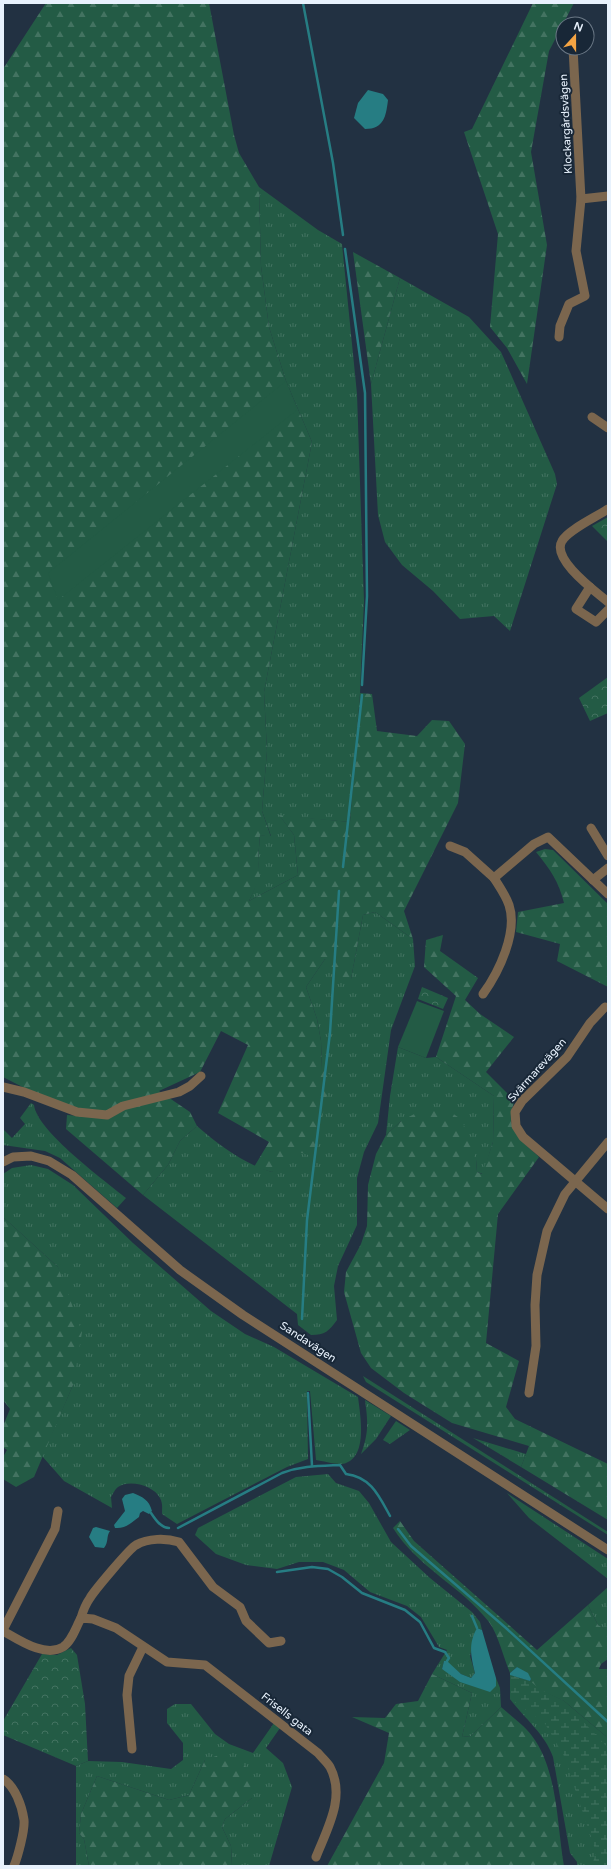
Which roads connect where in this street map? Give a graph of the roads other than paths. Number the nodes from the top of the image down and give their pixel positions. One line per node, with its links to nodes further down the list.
1 (574, 56): 3 (street, Klockargårdsvägen)
2 (608, 196): 3 (street)
3 (581, 199): 4 (street, Klockargårdsvägen)
4 (559, 337)
5 (592, 417): 6 (street)
6 (608, 428)
7 (608, 509): 8 (street)
8 (590, 587): 9 (street); 10 (street)
9 (608, 602)
10 (608, 610)
11 (591, 828): 13 (street)
12 (450, 846): 15 (street)
13 (608, 856)
14 (608, 868): 16 (street)
15 (494, 878): 16 (street); 18 (street)
16 (593, 880): 17 (street)
17 (608, 894)
18 (483, 994)
19 (605, 1007): 24 (street, Svärmarevägen)
20 (201, 1076): 21 (street)
21 (3, 1087)
22 (608, 1142): 24 (street)
23 (3, 1162): 28 (street, Sandavägen)
24 (574, 1180): 25 (street, Svärmarevägen); 26 (street)
25 (608, 1209)
26 (529, 1393)
27 (58, 1511): 30 (street)
28 (608, 1550)
29 (81, 1618): 30 (street); 31 (street); 32 (street, Frisells gata)
30 (3, 1631)
31 (281, 1641)
32 (143, 1647): 33 (street); 35 (street, Frisells gata)
33 (132, 1749)
34 (3, 1778): 36 (street)
35 (316, 1857)
36 (14, 1866)

